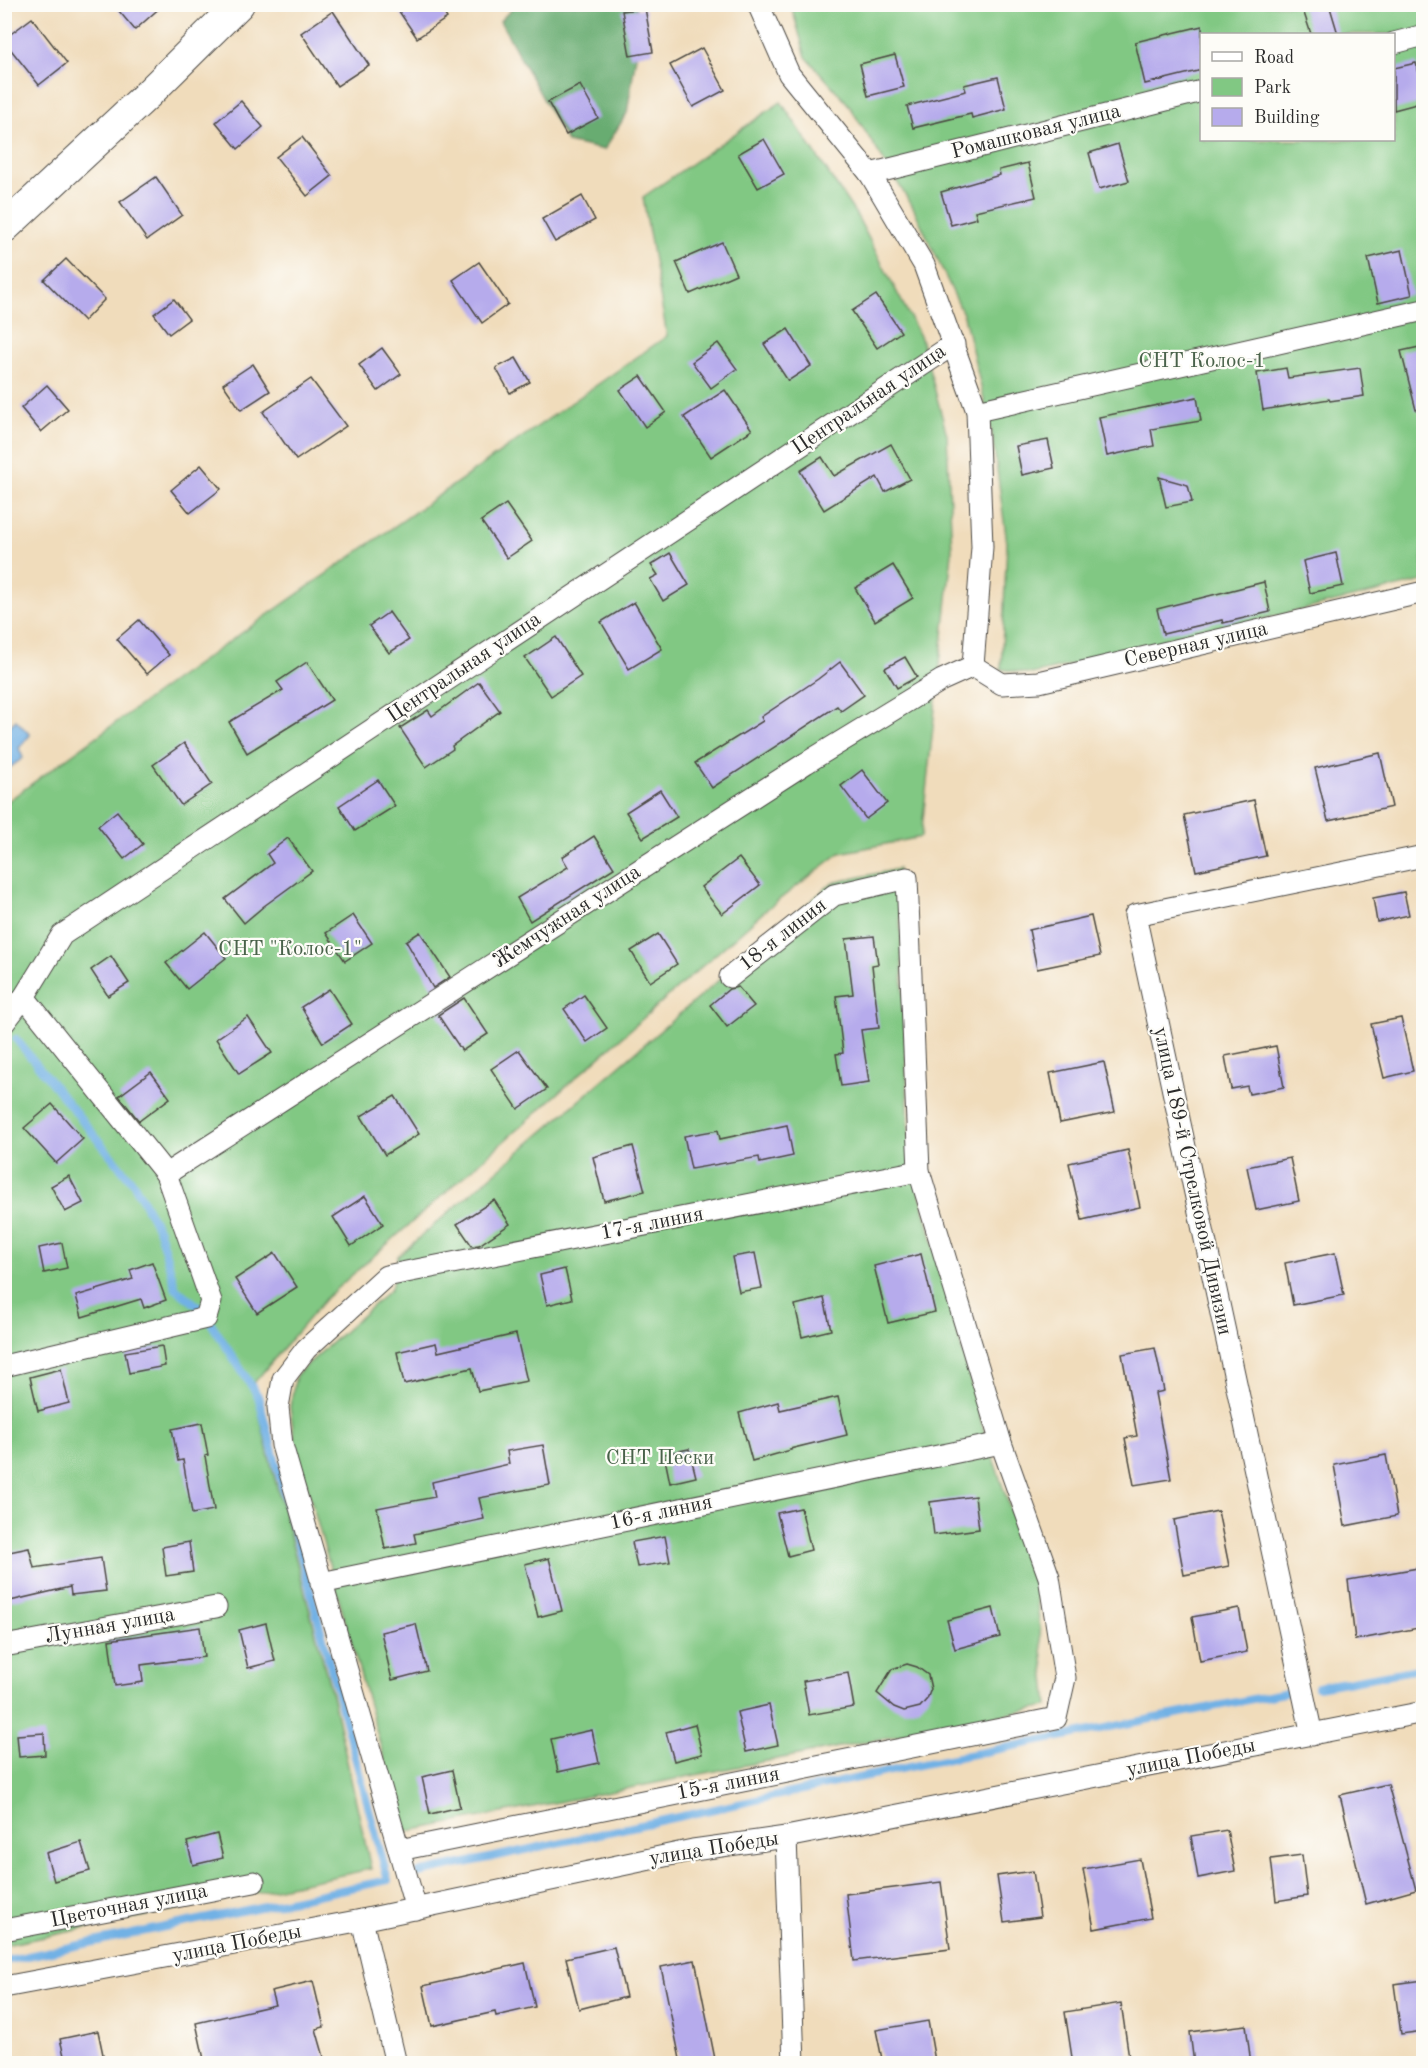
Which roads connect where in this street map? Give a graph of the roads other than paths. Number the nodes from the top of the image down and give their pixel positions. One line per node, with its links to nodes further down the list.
1 (239, 4): 7 (main road)
2 (758, 4): 6 (street, Центральная улица)
3 (1424, 35): 4 (street)
4 (1395, 43)
5 (1200, 92): 6 (street, Ромашковая улица)
6 (870, 174): 9 (street, Центральная улица)
7 (4, 228)
8 (1424, 310): 10 (street)
9 (954, 344): 10 (street, Центральная улица); 15 (street, Центральная улица)
10 (977, 411): 12 (street, Центральная улица)
11 (1424, 591): 12 (street, Северная улица)
12 (973, 666): 18 (street, Жемчужная улица)
13 (1424, 856): 25 (street, улица 189-й Стрелковой Дивизии)
14 (730, 977): 17 (street, 18-я линия)
15 (24, 997): 16 (street, Центральная улица); 18 (street)
16 (4, 1023)
17 (919, 1171): 20 (street); 21 (street, 17-я линия)
18 (166, 1174): 19 (street)
19 (4, 1366)
20 (1001, 1443): 21 (street, 16-я линия); 27 (street, 15-я линия)
21 (321, 1584): 27 (street)
22 (216, 1607): 23 (street, Лунная улица)
23 (4, 1646)
24 (1424, 1712): 25 (street, улица Победы)
25 (1312, 1735): 26 (street, улица Победы)
26 (786, 1837): 29 (street, улица Победы); 34 (street)
27 (399, 1850): 29 (street)
28 (254, 1882): 31 (street, Цветочная улица)
29 (416, 1909): 30 (street, улица Победы)
30 (362, 1920): 32 (street, улица Победы); 33 (street)
31 (4, 1930)
32 (4, 1987)
33 (396, 2064)
34 (795, 2064)

